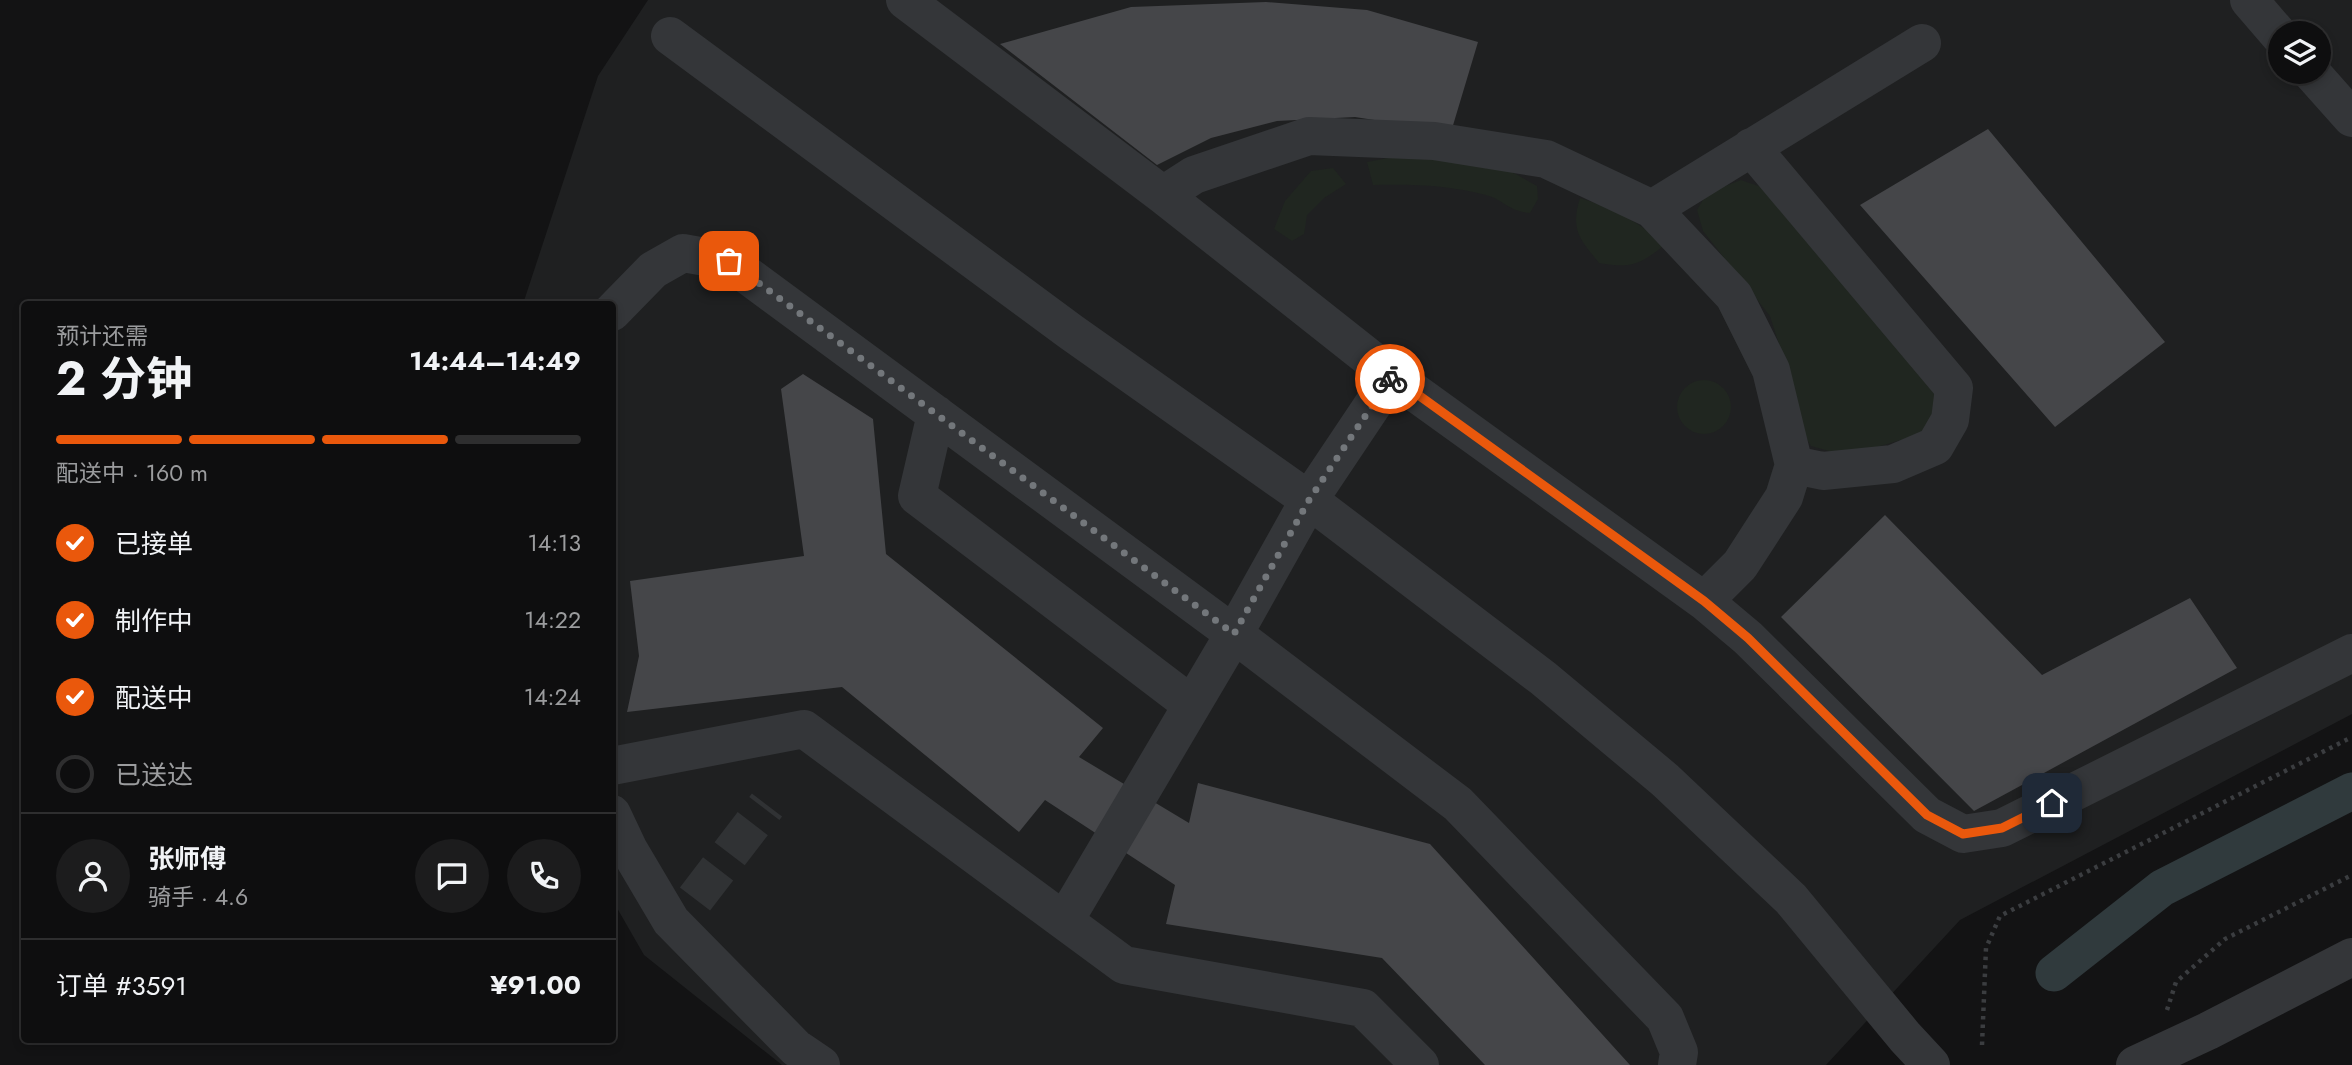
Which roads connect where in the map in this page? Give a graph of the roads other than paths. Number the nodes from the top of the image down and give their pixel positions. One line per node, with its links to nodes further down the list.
1 (905, 0): 9 (street)
2 (2249, 0): 3 (street)
3 (2268, 22)
4 (670, 37): 15 (street)
5 (1922, 43): 8 (street)
6 (2322, 84): 7 (street)
7 (2352, 118)
8 (1751, 147): 10 (street); 14 (street)
9 (1163, 195): 10 (street); 12 (street)
10 (1652, 209): 14 (street)
11 (616, 308): 13 (street)
12 (1392, 376): 15 (street); 16 (street)
13 (936, 414): 17 (street); 19 (street)
14 (1794, 466): 16 (street)
15 (1309, 500): 17 (street); 27 (street)
16 (1704, 601): 18 (street)
17 (1234, 634): 19 (street); 26 (street)
18 (2352, 653)
19 (1192, 705): 22 (street)
20 (616, 765): 22 (street)
21 (616, 822): 24 (street)
22 (1065, 920): 25 (street)
23 (2352, 957): 28 (street)
24 (821, 1065)
25 (1420, 1065)
26 (1677, 1065)
27 (1931, 1065)
28 (2135, 1065)

